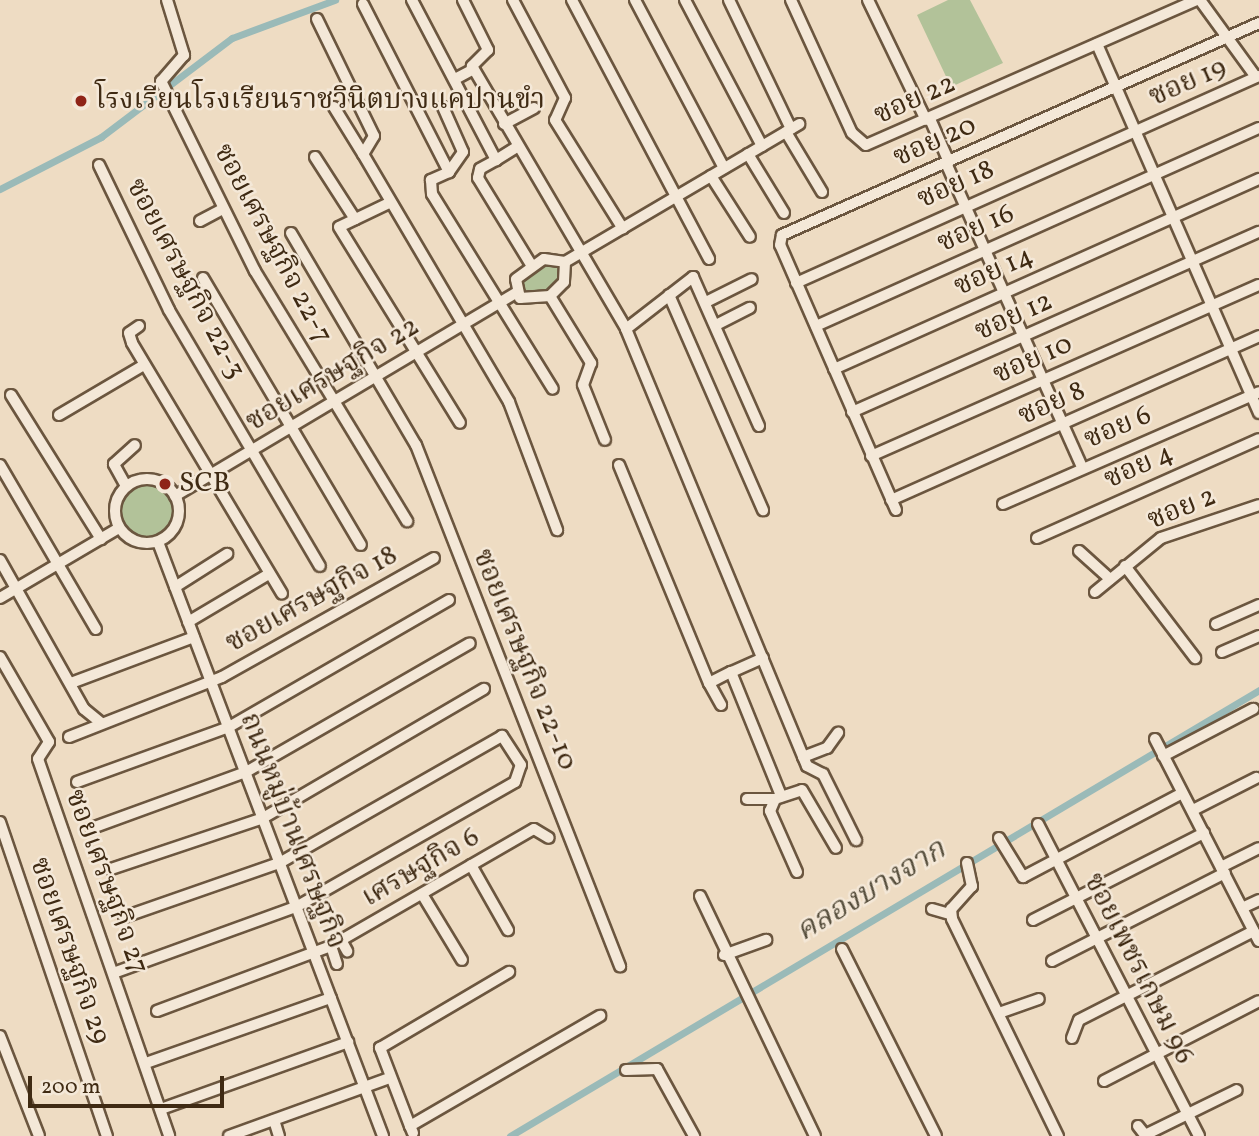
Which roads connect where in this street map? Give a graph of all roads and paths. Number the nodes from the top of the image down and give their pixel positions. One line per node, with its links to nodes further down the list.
1 (167, 0): 46 (street, ซอยเศรษฐกิจ 22-7)
2 (412, 0): 19 (street)
3 (463, 0): 17 (street)
4 (513, 0): 51 (street)
5 (572, 0): 43 (street)
6 (635, 0): 37 (street)
7 (685, 0): 29 (street)
8 (729, 0): 26 (street)
9 (791, 0): 24 (street, ซอย 22)
10 (868, 0): 24 (street)
11 (1198, 0): 15 (street); 16 (street, ซอย 22)
12 (363, 4): 38 (street)
13 (317, 19): 31 (street)
14 (1259, 23): 15 (street, ซอย 20)
15 (1226, 37): 18 (street); 20 (street, ซอย 20)
16 (1097, 44): 20 (street); 24 (street, ซอย 22)
17 (474, 69): 19 (street); 25 (street)
18 (1258, 77): 28 (street, ซอย 19)
19 (455, 79): 34 (street)
20 (1117, 86): 28 (street); 35 (street, ซอย 20)
21 (334, 107): 31 (street)
22 (443, 107): 38 (street)
23 (534, 108): 25 (street)
24 (928, 120): 35 (street)
25 (504, 124): 30 (street)
26 (792, 128): 29 (street); 42 (street)
27 (1259, 128): 39 (street, ซอย 16)
28 (1136, 131): 39 (street); 45 (street, ซอย 18)
29 (762, 146): 32 (street)
30 (517, 147): 34 (street); 56 (street)
31 (363, 154): 44 (street)
32 (748, 154): 37 (street); 47 (street)
33 (315, 157): 49 (street)
34 (496, 160): 60 (street)
35 (948, 162): 45 (street); 63 (street, ซอย 20)
36 (99, 165): 100 (street, ซอยเศรษฐกิจ 22-3)
37 (724, 169): 40 (street)
38 (449, 172): 69 (street)
39 (1155, 174): 48 (street); 55 (street, ซอย 16)
40 (711, 176): 43 (street); 54 (street)
41 (1259, 179): 48 (street, ซอย 14)
42 (822, 192)
43 (674, 197): 51 (street); 57 (street)
44 (389, 203): 49 (street); 73 (street)
45 (965, 205): 55 (street); 63 (street, ซอย 18)
46 (223, 209): 50 (street); 89 (street, ซอยเศรษฐกิจ 22-7)
47 (785, 213)
48 (1172, 217): 58 (street); 66 (street, ซอย 14)
49 (355, 219): 81 (street)
50 (200, 221)
51 (623, 229): 56 (street)
52 (1259, 232): 58 (street, ซอย 12)
53 (291, 233): 84 (street, ซอยเศรษฐกิจ 22-10)
54 (750, 237)
55 (985, 249): 66 (street); 76 (street, ซอย 16)
56 (580, 254): 59 (street); 77 (street)
57 (709, 259)
58 (1192, 261): 71 (street); 79 (street, ซอย 12)
59 (565, 262): 60 (street); 68 (street)
60 (530, 263): 65 (street)
61 (203, 278): 95 (street)
62 (752, 279): 70 (street)
63 (796, 283): 76 (street)
64 (1259, 285): 71 (street, ซอย 10)
65 (515, 293): 68 (street); 69 (street, ซอยเศรษฐกิจ 22)
66 (1004, 293): 79 (street); 83 (street, ซอย 14)
67 (668, 295): 70 (street); 77 (street); 111 (street)
68 (550, 296): 98 (street)
69 (499, 302): 73 (street, ซอยเศรษฐกิจ 22); 86 (street)
70 (706, 302): 74 (street)
71 (1213, 306): 80 (street); 85 (street, ซอย 10)
72 (750, 308): 74 (street)
73 (461, 325): 81 (street, ซอยเศรษฐกิจ 22); 115 (street)
74 (716, 325): 96 (street)
75 (139, 326): 82 (street)
76 (816, 326): 83 (street)
77 (626, 329): 144 (street)
78 (1259, 336): 80 (street, ซอย 8)
79 (1023, 338): 85 (street); 90 (street, ซอย 12)
80 (1231, 349): 87 (street); 94 (street, ซอย 8)
81 (416, 352): 84 (street, ซอยเศรษฐกิจ 22); 93 (street)
82 (144, 365): 92 (street); 105 (street)
83 (834, 369): 90 (street)
84 (376, 375): 89 (street, ซอยเศรษฐกิจ 22); 208 (street, ซอยเศรษฐกิจ 22-10)
85 (1043, 381): 94 (street); 101 (street, ซอย 10)
86 (553, 389)
87 (1256, 394): 91 (street); 104 (street, ซอย 6)
88 (11, 395): 117 (street)
89 (333, 401): 95 (street, ซอยเศรษฐกิจ 22); 113 (street, ซอยเศรษฐกิจ 22-7)
90 (852, 412): 101 (street)
91 (1259, 413)
92 (59, 415)
93 (460, 423)
94 (1063, 424): 104 (street); 108 (street, ซอย 8)
95 (292, 426): 100 (street, ซอยเศรษฐกิจ 22); 119 (street)
96 (759, 426)
97 (1259, 439): 116 (street, ซอย 4)
98 (605, 440)
99 (135, 445): 106 (street)
100 (252, 450): 105 (street, ซอยเศรษฐกิจ 22); 125 (street, ซอยเศรษฐกิจ 22-3)
101 (871, 456): 108 (street)
102 (0, 465): 124 (street)
103 (619, 465): 149 (street)
104 (1083, 467): 109 (street, ซอย 6)
105 (209, 475): 107 (street, ซอยเศรษฐกิจ 22); 127 (street)
106 (126, 486): 107 (street); 114 (street)
107 (174, 496): 118 (street)
108 (891, 500): 112 (street)
109 (1003, 504)
110 (1259, 505): 126 (street, ซอย 2)
111 (763, 510)
112 (896, 510)
113 (407, 521)
114 (119, 528): 117 (street); 118 (street)
115 (557, 530)
116 (1037, 538)
117 (101, 539): 124 (street)
118 (158, 542): 129 (street, ถนนหมู่บ้านเศรษฐกิจ)
119 (361, 545)
120 (1079, 551): 128 (street)
121 (227, 554): 129 (street)
122 (434, 558): 147 (street, ซอยเศรษฐกิจ 18)
123 (0, 560): 130 (street)
124 (58, 564): 130 (street); 138 (street)
125 (320, 566)
126 (1125, 566): 128 (street, ซอย 2); 145 (street)
127 (269, 574): 132 (street); 136 (street)
128 (1110, 579): 131 (street, ซอย 2)
129 (175, 587): 136 (street, ถนนหมู่บ้านเศรษฐกิจ)
130 (17, 588): 133 (street); 148 (street)
131 (1095, 592)
132 (282, 594)
133 (0, 597)
134 (449, 600): 154 (street)
135 (1259, 605): 137 (street)
136 (188, 622): 140 (street, ถนนหมู่บ้านเศรษฐกิจ)
137 (1216, 624)
138 (96, 629)
139 (1259, 636): 142 (street)
140 (194, 637): 147 (street, ถนนหมู่บ้านเศรษฐกิจ); 148 (street)
141 (470, 643): 160 (street)
142 (1222, 652)
143 (0, 657): 209 (street, ซอยเศรษฐกิจ 27)
144 (763, 658): 146 (street); 159 (street)
145 (1195, 658)
146 (731, 672): 149 (street); 164 (street)
147 (211, 682): 153 (street, ซอยเศรษฐกิจ 18); 154 (street, ถนนหมู่บ้านเศรษฐกิจ)
148 (71, 683): 153 (street)
149 (709, 683): 151 (street)
150 (484, 689): 167 (street)
151 (721, 705)
152 (1253, 709): 158 (street)
153 (101, 723): 156 (street, ซอยเศรษฐกิจ 18)
154 (229, 727): 160 (street, ถนนหมู่บ้านเศรษฐกิจ); 162 (street)
155 (838, 733): 159 (street)
156 (69, 737)
157 (1154, 739): 158 (street)
158 (1163, 756): 163 (street)
159 (803, 757): 174 (street)
160 (246, 772): 167 (street, ถนนหมู่บ้านเศรษฐกิจ); 170 (street)
161 (1256, 778): 166 (street)
162 (77, 782)
163 (1182, 793): 166 (street); 177 (street)
164 (778, 797): 165 (street); 175 (street); 183 (street)
165 (747, 799)
166 (1193, 810): 171 (street)
167 (263, 818): 178 (street, ถนนหมู่บ้านเศรษฐกิจ); 181 (street)
168 (0, 822): 233 (street, ซอยเศรษฐกิจ 29)
169 (1038, 824): 177 (street, ซอยเพชรเกษม 96)
170 (92, 828)
171 (1204, 833): 182 (street); 186 (street)
172 (549, 838): 180 (street, เศรษฐกิจ 6)
173 (999, 838): 177 (street)
174 (856, 840)
175 (836, 848)
176 (1259, 848): 182 (street)
177 (1055, 860): 186 (street, ซอยเพชรเกษม 96)
178 (279, 863): 188 (street, ถนนหมู่บ้านเศรษฐกิจ); 188 (street); 192 (street)
179 (968, 863): 191 (street)
180 (471, 865): 184 (street, เศรษฐกิจ 6); 194 (street)
181 (111, 869)
182 (1223, 870): 189 (street); 196 (street)
183 (797, 872)
184 (422, 894): 197 (street, เศรษฐกิจ 6); 205 (street)
185 (700, 896): 204 (street)
186 (1076, 899): 193 (street); 196 (street, ซอยเพชรเกษม 96)
187 (1259, 900): 189 (street)
188 (296, 907): 203 (street, ถนนหมู่บ้านเศรษฐกิจ); 209 (street)
189 (1242, 908): 195 (street)
190 (932, 909): 191 (street)
191 (950, 914): 216 (street)
192 (124, 917)
193 (1033, 920)
194 (508, 930)
195 (1254, 931): 199 (street); 211 (street)
196 (1096, 938): 206 (street); 211 (street, ซอยเพชรเกษม 96)
197 (341, 940): 200 (street, เศรษฐกิจ 6); 202 (street)
198 (766, 940): 204 (street)
199 (1259, 941)
200 (331, 946): 203 (street, เศรษฐกิจ 6); 207 (street)
201 (842, 949): 240 (street)
202 (347, 951)
203 (314, 953): 212 (street, ถนนหมู่บ้านเศรษฐกิจ); 215 (street, เศรษฐกิจ 6)
204 (724, 955): 239 (street)
205 (462, 960)
206 (1052, 961)
207 (337, 964)
208 (620, 966)
209 (116, 972): 222 (street, ซอยเศรษฐกิจ 27)
210 (509, 972): 224 (street)
211 (1127, 996): 219 (street); 221 (street, ซอยเพชรเกษม 96)
212 (331, 998): 220 (street, ถนนหมู่บ้านเศรษฐกิจ); 222 (street)
213 (1039, 999): 216 (street)
214 (1259, 1001): 221 (street)
215 (157, 1012)
216 (999, 1013): 241 (street)
217 (600, 1016): 224 (street)
218 (0, 1037): 232 (street)
219 (1072, 1038)
220 (348, 1042): 226 (street, ถนนหมู่บ้านเศรษฐกิจ); 228 (street)
221 (1156, 1055): 225 (street); 229 (street, ซอยเพชรเกษม 96)
222 (146, 1063): 228 (street, ซอยเศรษฐกิจ 27)
223 (626, 1070): 238 (street)
224 (389, 1078): 226 (street)
225 (1104, 1081)
226 (364, 1087): 230 (street); 237 (street, ถนนหมู่บ้านเศรษฐกิจ)
227 (1237, 1090): 229 (street)
228 (160, 1109): 234 (street, ซอยเศรษฐกิจ 27)
229 (1188, 1115): 231 (street); 242 (street, ซอยเพชรเกษม 96)
230 (274, 1120): 235 (street); 236 (street)
231 (1138, 1126)
232 (39, 1136)
233 (107, 1136)
234 (170, 1136)
235 (231, 1136)
236 (279, 1136)
237 (383, 1136)
238 (694, 1136)
239 (815, 1136)
240 (936, 1136)
241 (1058, 1136)
242 (1199, 1136)

